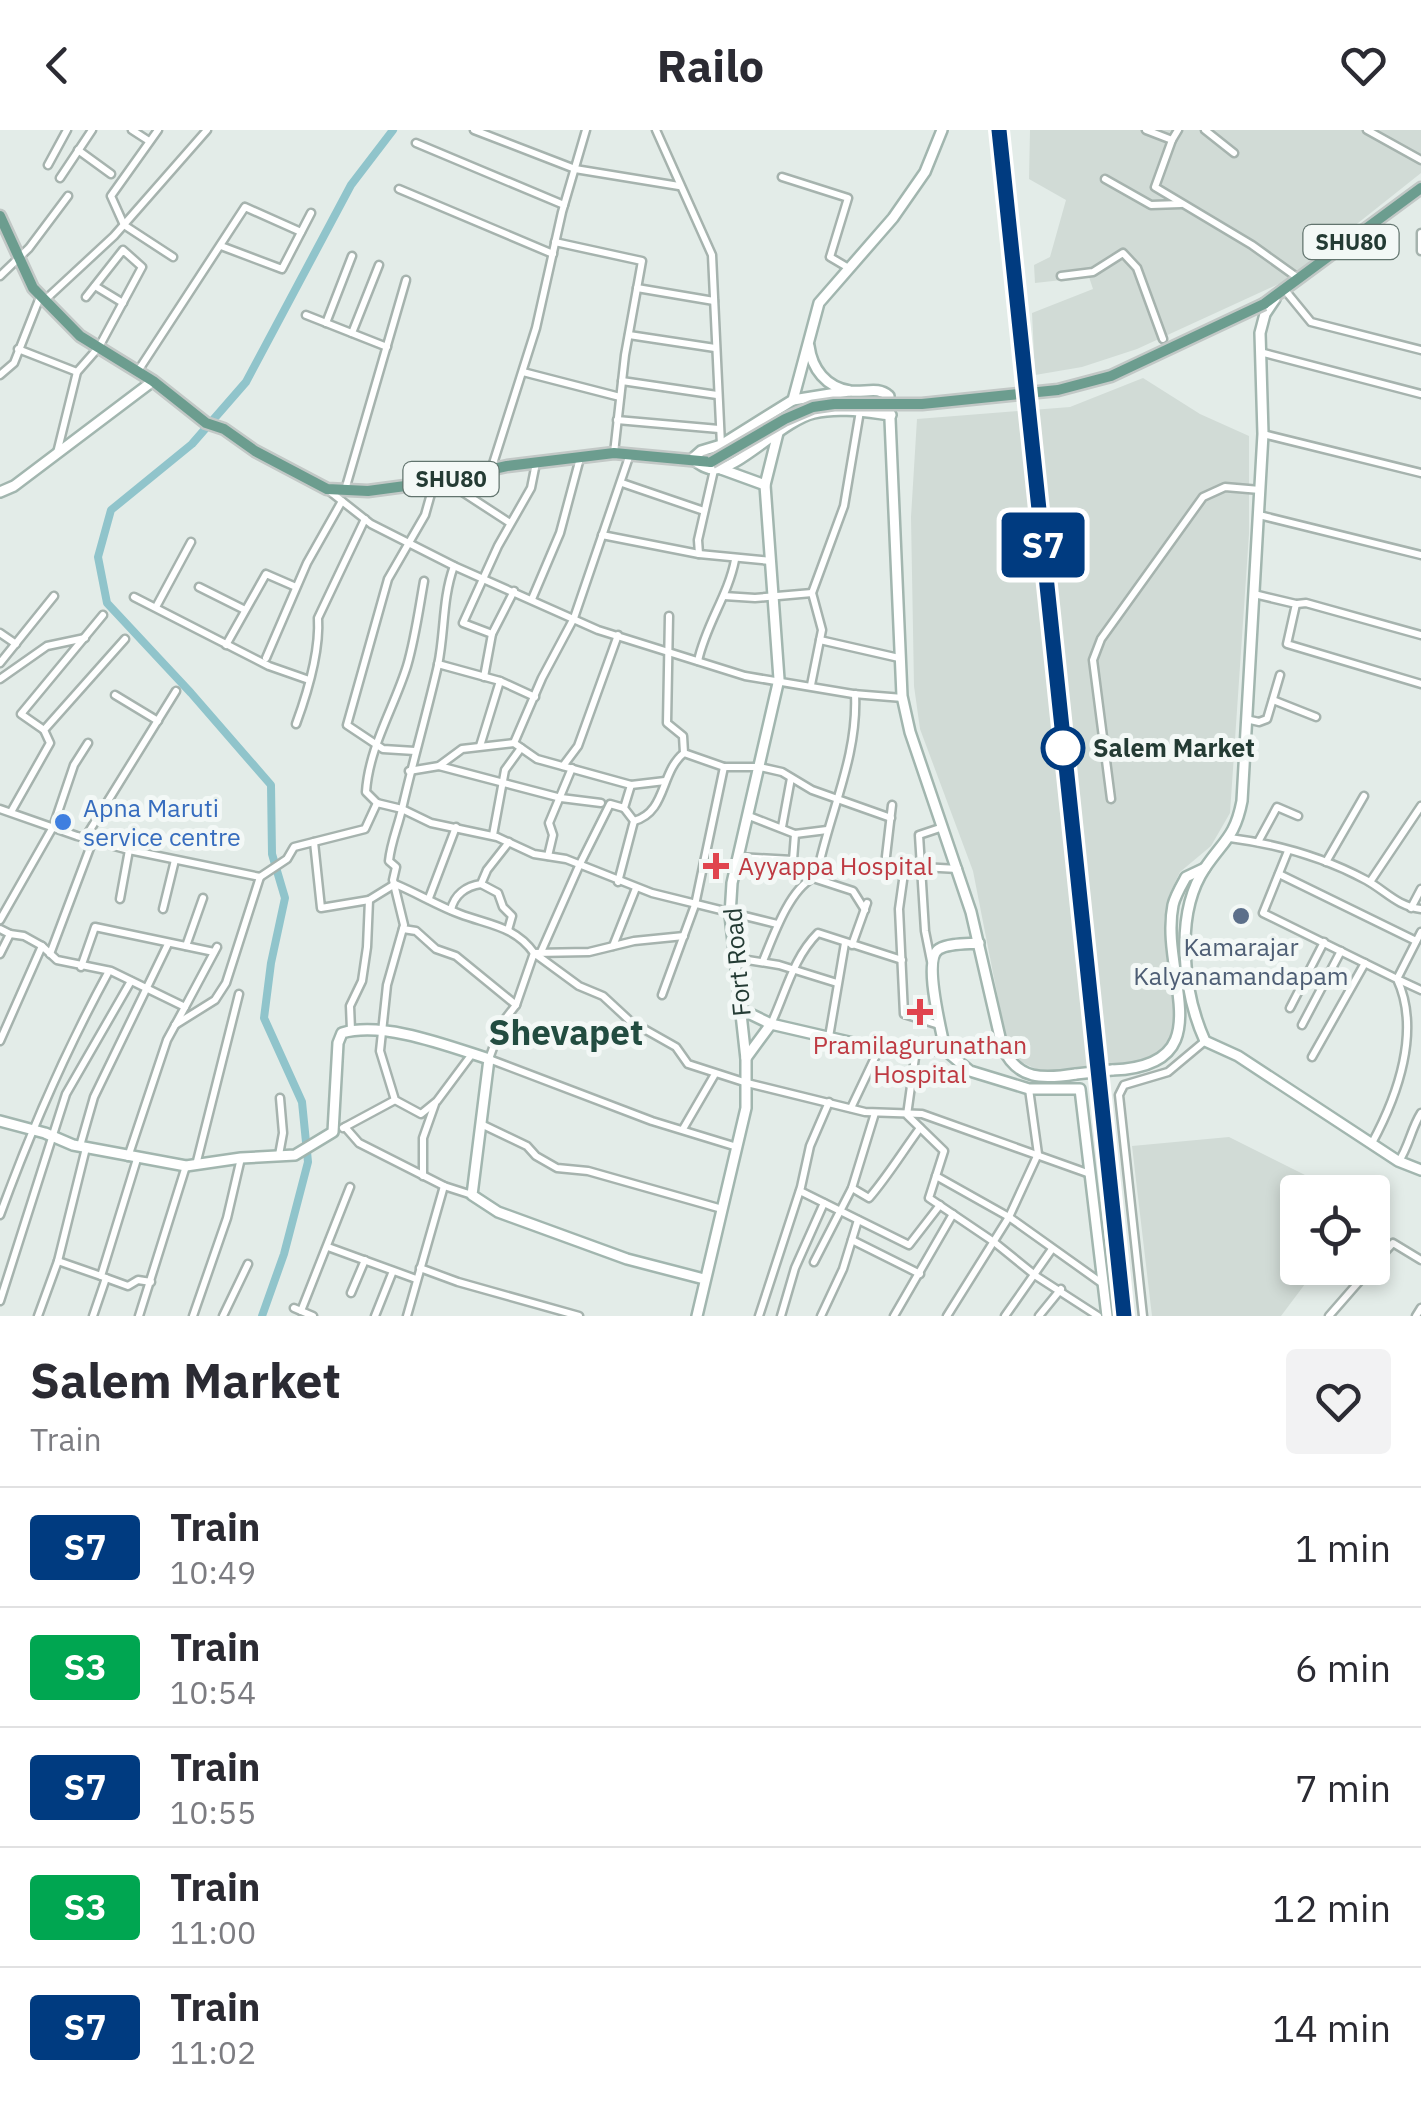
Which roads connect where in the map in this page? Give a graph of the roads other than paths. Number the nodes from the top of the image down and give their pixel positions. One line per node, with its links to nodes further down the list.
1 (67, 130): 21 (street)
2 (92, 130): 18 (street)
3 (132, 130): 16 (street)
4 (158, 130): 16 (street)
5 (193, 130): 14 (street)
6 (474, 130): 22 (street)
7 (586, 130): 22 (street)
8 (656, 130): 27 (street)
9 (942, 130): 46 (street)
10 (1146, 130): 15 (street)
11 (1178, 130): 15 (street)
12 (1206, 130): 19 (street)
13 (1367, 130): 20 (street)
14 (204, 133): 35 (street)
15 (1172, 140): 31 (street)
16 (148, 142): 35 (street)
17 (416, 143): 32 (street)
18 (78, 150): 23 (street); 25 (street)
19 (1234, 154)
20 (1421, 160)
21 (48, 164)
22 (574, 169): 27 (street); 32 (street)
23 (111, 174)
24 (782, 177): 46 (street)
25 (60, 178)
26 (1105, 179): 31 (street)
27 (679, 186): 56 (street)
28 (1421, 188): 49 (main road, SHU80)
29 (399, 189): 41 (street)
30 (68, 196): 44 (street)
31 (1181, 204): 49 (street)
32 (564, 205): 38 (street)
33 (311, 213): 36 (street)
34 (0, 216): 44 (main road, SHU80)
35 (124, 225): 42 (street); 55 (street)
36 (301, 232): 39 (street); 39 (street)
37 (1421, 232): 40 (street)
38 (556, 242): 41 (street); 52 (street)
39 (220, 246): 70 (street)
40 (1421, 251)
41 (553, 254): 72 (street)
42 (173, 256)
43 (352, 256): 59 (street)
44 (19, 257): 47 (street); 55 (main road, SHU80)
45 (379, 265): 60 (street)
46 (847, 267): 63 (street)
47 (0, 276)
48 (1061, 276): 62 (street)
49 (1299, 279): 53 (main road, SHU80)
50 (406, 280): 65 (street)
51 (95, 286): 54 (street); 57 (street); 57 (street)
52 (637, 288): 56 (street); 61 (street)
53 (1282, 291): 68 (street); 69 (street); 94 (main road, SHU80, bridge)
54 (86, 297)
55 (43, 298): 64 (main road, SHU80); 67 (street)
56 (714, 302): 66 (street)
57 (123, 303): 64 (street)
58 (306, 316): 59 (street)
59 (326, 323): 60 (street)
60 (352, 333): 65 (street)
61 (629, 335): 66 (street); 75 (street)
62 (1164, 339)
63 (808, 346): 76 (street); 80 (street)
64 (98, 347): 70 (main road, SHU80); 71 (street)
65 (387, 347): 102 (street)
66 (716, 348): 77 (street)
67 (18, 350): 71 (street); 73 (street)
68 (1421, 350)
69 (1260, 352): 78 (street); 86 (street)
70 (138, 371): 74 (main road, SHU80)
71 (77, 372): 90 (street)
72 (523, 372): 79 (street); 95 (street)
73 (0, 376)
74 (153, 381): 90 (street); 102 (main road, SHU80)
75 (622, 382): 77 (street); 79 (street)
76 (849, 391): 80 (street); 82 (street)
77 (717, 394): 84 (street)
78 (1421, 394)
79 (620, 397): 83 (street)
80 (793, 400): 87 (street)
81 (860, 411): 82 (street); 85 (street); 120 (street)
82 (891, 415): 144 (street)
83 (617, 420): 84 (street); 88 (street)
84 (719, 428): 87 (street)
85 (778, 429): 94 (street); 99 (street, Fort Road)
86 (1263, 434): 96 (street); 100 (street)
87 (720, 445): 92 (street)
88 (614, 453): 89 (main road, SHU80); 91 (main road, SHU80)
89 (630, 453): 92 (main road, SHU80); 98 (street)
90 (57, 454): 101 (street)
91 (580, 458): 93 (main road, SHU80); 126 (street)
92 (692, 459): 94 (main road, SHU80)
93 (536, 463): 95 (main road, SHU80); 106 (street)
94 (714, 464): 99 (street); 103 (street)
95 (491, 470): 97 (main road, SHU80)
96 (1421, 473)
97 (439, 481): 102 (main road, SHU80); 106 (street); 108 (street)
98 (622, 484): 103 (street); 107 (street)
99 (765, 485): 113 (street, Fort Road)
100 (1260, 490): 104 (street); 184 (street)
101 (0, 492)
102 (343, 495): 105 (street); 118 (street)
103 (704, 510): 110 (street)
104 (1259, 515): 111 (street); 122 (street)
105 (365, 519): 108 (street); 152 (street)
106 (510, 523): 115 (street)
107 (602, 535): 110 (street); 132 (street)
108 (408, 541): 114 (street); 168 (street)
109 (191, 542): 128 (street)
110 (700, 554): 112 (street)
111 (1421, 554)
112 (735, 560): 113 (street); 125 (street)
113 (772, 562): 121 (street, Fort Road)
114 (454, 566): 115 (street); 147 (street)
115 (483, 578): 119 (street); 134 (street)
116 (424, 581): 168 (street)
117 (199, 587): 129 (street)
118 (296, 587): 129 (street); 143 (street)
119 (514, 591): 126 (street); 134 (street)
120 (812, 592): 121 (street); 139 (street)
121 (775, 594): 125 (street); 151 (street, Fort Road)
122 (1253, 594): 127 (street); 163 (street)
123 (54, 596): 140 (street)
124 (134, 596): 128 (street)
125 (724, 596): 145 (street)
126 (532, 599): 132 (street)
127 (1296, 604): 135 (street); 154 (street)
128 (156, 607): 141 (street)
129 (245, 610): 141 (street)
130 (103, 615): 137 (street)
131 (669, 616): 142 (street)
132 (574, 618): 136 (street); 159 (street)
133 (0, 633): 140 (street)
134 (492, 634): 150 (street)
135 (1421, 635)
136 (618, 636): 142 (street); 175 (street)
137 (86, 638): 149 (street); 166 (street)
138 (124, 639): 166 (street)
139 (820, 640): 144 (street); 155 (street)
140 (16, 644): 146 (street)
141 (226, 644): 152 (street)
142 (669, 651): 145 (street); 172 (street)
143 (266, 658)
144 (899, 658): 160 (street)
145 (698, 661): 151 (street)
146 (0, 664): 149 (street)
147 (438, 664): 150 (street); 171 (street)
148 (1280, 675): 161 (street)
149 (2, 677)
150 (484, 677): 153 (street)
151 (778, 679): 155 (street); 174 (street, Fort Road)
152 (309, 680): 165 (street)
153 (500, 681): 159 (street); 169 (street)
154 (1421, 684)
155 (811, 685): 157 (street)
156 (176, 691): 164 (street)
157 (854, 694): 160 (street); 185 (street)
158 (114, 695): 164 (street)
159 (534, 697): 170 (street)
160 (903, 698): 198 (street)
161 (1273, 700): 162 (street); 163 (street)
162 (1316, 717)
163 (1246, 719): 205 (street)
164 (158, 721): 206 (street)
165 (296, 724)
166 (44, 730): 193 (street)
167 (88, 744): 199 (street)
168 (376, 745): 171 (street); 187 (street)
169 (480, 746): 170 (street); 173 (street)
170 (517, 746): 175 (street); 180 (street)
171 (415, 751): 177 (street)
172 (684, 753): 176 (street); 179 (street)
173 (439, 766): 177 (street); 180 (street)
174 (760, 766): 176 (street); 178 (street); 194 (street, Fort Road)
175 (568, 767): 181 (street); 183 (street)
176 (724, 767): 234 (street)
177 (409, 771): 192 (street)
178 (791, 778): 185 (street); 200 (street)
179 (665, 781): 181 (street); 197 (street)
180 (501, 784): 183 (street); 204 (street)
181 (630, 785): 191 (street)
182 (1364, 796): 215 (street)
183 (560, 798): 186 (street); 212 (street)
184 (1112, 799)
185 (836, 800): 196 (street); 202 (street)
186 (602, 803)
187 (377, 804): 192 (street); 207 (street)
188 (892, 805): 196 (street)
189 (1421, 806): 225 (street)
190 (0, 808): 193 (street)
191 (624, 808): 197 (street); 216 (street)
192 (402, 809): 201 (street); 226 (street)
193 (11, 812): 199 (street)
194 (749, 816): 200 (street); 213 (street, Fort Road)
195 (1298, 816): 209 (street)
196 (891, 818): 217 (street)
197 (634, 821): 224 (street)
198 (944, 826): 218 (street); 220 (street)
199 (54, 827): 206 (street); 240 (street)
200 (782, 827): 203 (street)
201 (456, 828): 204 (street); 231 (street)
202 (827, 830): 203 (street); 223 (street)
203 (796, 834): 213 (street)
204 (493, 836): 208 (street)
205 (1230, 838): 209 (street); 219 (street)
206 (89, 839): 210 (street); 259 (street)
207 (314, 842): 222 (street); 233 (street)
208 (509, 842): 212 (street); 227 (street)
209 (1258, 842): 211 (street)
210 (129, 850): 214 (street); 232 (street)
211 (1288, 850): 215 (street); 221 (street)
212 (548, 856): 216 (street)
213 (739, 857): 239 (street, Fort Road)
214 (176, 860): 222 (street); 236 (street)
215 (1326, 862): 225 (street)
216 (578, 866): 224 (street); 257 (street)
217 (905, 866): 218 (street); 261 (street)
218 (921, 866): 220 (street); 264 (street)
219 (1205, 868): 250 (street, bridge); 290 (street)
220 (959, 870): 250 (street)
221 (1279, 874): 248 (street); 249 (street)
222 (260, 877): 284 (street)
223 (813, 878): 241 (street); 252 (street)
224 (618, 882): 228 (street)
225 (1370, 882): 235 (street)
226 (395, 884): 231 (street); 233 (street); 243 (street)
227 (482, 884): 238 (street); 244 (street)
228 (636, 888): 234 (street); 255 (street)
229 (1421, 889): 235 (street)
230 (202, 898): 254 (street)
231 (429, 898): 238 (street)
232 (120, 899)
233 (369, 900): 286 (street)
234 (695, 905): 239 (street); 247 (street)
235 (1410, 908): 237 (street)
236 (163, 909)
237 (1421, 909)
238 (451, 910): 244 (street)
239 (730, 915): 241 (street); 260 (street, Fort Road)
240 (0, 920)
241 (777, 924): 262 (street)
242 (0, 929): 246 (street)
243 (403, 929): 276 (street); 287 (street)
244 (508, 930): 257 (street)
245 (1421, 932): 248 (street)
246 (10, 934): 253 (street); 258 (street)
247 (684, 936): 255 (street); 274 (street)
248 (1416, 941): 268 (street)
249 (1324, 942): 256 (street); 278 (street)
250 (979, 943): 264 (street)
251 (168, 944): 254 (street); 265 (street); 272 (street)
252 (848, 944): 261 (street); 266 (street); 270 (street)
253 (42, 946): 259 (street); 289 (street)
254 (186, 946): 277 (street)
255 (612, 948): 257 (street)
256 (1341, 950): 263 (street); 283 (street)
257 (538, 953): 276 (street); 298 (street)
258 (0, 954)
259 (50, 954): 265 (street)
260 (735, 958): 262 (street); 279 (street, Fort Road)
261 (902, 960): 285 (street)
262 (763, 961): 266 (street)
263 (1365, 962): 268 (street); 295 (street)
264 (932, 963): 285 (street)
265 (80, 967): 267 (street)
266 (792, 968): 270 (street); 282 (street)
267 (109, 971): 269 (street); 313 (street)
268 (1397, 979): 271 (street); 275 (street)
269 (131, 981): 272 (street); 316 (street)
270 (837, 983): 288 (street)
271 (1419, 986): 275 (street)
272 (146, 988): 277 (street); 318 (street)
273 (239, 994): 325 (street)
274 (662, 995)
275 (1409, 997): 280 (street)
276 (516, 1005): 296 (street)
277 (184, 1008): 284 (street)
278 (1290, 1008)
279 (742, 1010): 282 (street); 297 (street, Fort Road)
280 (1410, 1012): 281 (street); 317 (street)
281 (1421, 1020)
282 (771, 1024): 288 (street); 297 (street)
283 (1302, 1025)
284 (175, 1026): 322 (street)
285 (940, 1026): 293 (street)
286 (351, 1030): 287 (street); 315 (street)
287 (382, 1030): 294 (street); 302 (street)
288 (829, 1037): 292 (street)
289 (0, 1041)
290 (1205, 1041): 317 (street); 387 (street)
291 (916, 1048): 292 (street); 293 (street); 308 (street)
292 (879, 1049): 305 (street)
293 (945, 1050): 300 (street)
294 (472, 1054): 296 (street); 303 (street)
295 (1312, 1058)
296 (489, 1059): 310 (street); 314 (street)
297 (746, 1059): 299 (street, Fort Road)
298 (715, 1074): 299 (street); 314 (street)
299 (747, 1083): 304 (street); 319 (street, Fort Road)
300 (1029, 1089): 320 (street); 327 (street)
301 (280, 1098): 321 (street)
302 (395, 1100): 303 (street); 311 (street)
303 (436, 1100): 328 (street)
304 (829, 1102): 305 (street); 333 (street)
305 (851, 1108): 306 (street)
306 (875, 1113): 308 (street); 332 (street)
307 (1421, 1113): 324 (street)
308 (907, 1115): 312 (street); 320 (street)
309 (0, 1121): 313 (street)
310 (481, 1124): 334 (street); 337 (street)
311 (345, 1127): 315 (street); 328 (street)
312 (920, 1128): 329 (street); 332 (street)
313 (31, 1129): 316 (street); 340 (street)
314 (683, 1130): 319 (street)
315 (333, 1132): 321 (street)
316 (52, 1136): 318 (street); 365 (street)
317 (1371, 1144): 324 (street)
318 (83, 1147): 322 (street); 350 (street)
319 (737, 1147): 337 (street, Fort Road)
320 (1038, 1154): 327 (street); 341 (street)
321 (279, 1156): 323 (street)
322 (132, 1158): 325 (street); 357 (street)
323 (241, 1158): 325 (street); 371 (street)
324 (1398, 1162): 326 (street)
325 (191, 1166): 360 (street)
326 (1421, 1170)
327 (1091, 1175): 361 (street)
328 (423, 1176): 330 (street)
329 (936, 1176): 336 (street); 341 (street)
330 (444, 1186): 334 (street); 353 (street)
331 (350, 1187): 346 (street)
332 (852, 1188): 338 (street)
333 (800, 1192): 335 (street); 378 (street)
334 (472, 1195): 359 (street)
335 (824, 1203): 338 (street); 379 (street)
336 (940, 1206): 339 (street); 342 (street)
337 (722, 1209): 359 (street, Fort Road)
338 (841, 1211): 342 (street); 351 (street)
339 (953, 1214): 344 (street); 355 (street)
340 (0, 1215)
341 (1010, 1217): 344 (street); 347 (street)
342 (858, 1220): 343 (street)
343 (852, 1240): 355 (street); 380 (street)
344 (994, 1242): 356 (street); 382 (street)
345 (1390, 1246): 349 (street)
346 (328, 1247): 348 (street); 373 (street)
347 (1052, 1249): 356 (street); 361 (street)
348 (365, 1260): 354 (street); 364 (street)
349 (1421, 1260)
350 (58, 1261): 357 (street); 369 (street)
351 (814, 1262)
352 (248, 1264): 372 (street)
353 (420, 1268): 358 (street); 376 (street)
354 (393, 1270): 358 (street); 374 (street)
355 (920, 1274): 381 (street)
356 (1036, 1276): 363 (street); 383 (street)
357 (104, 1277): 360 (street); 370 (street)
358 (416, 1279): 375 (street)
359 (704, 1279): 377 (street, Fort Road)
360 (151, 1282): 367 (street)
361 (1104, 1284): 386 (street)
362 (1357, 1285): 368 (street)
363 (1060, 1290): 384 (street); 385 (street)
364 (351, 1293)
365 (0, 1301)
366 (1421, 1308): 388 (street)
367 (143, 1314)
368 (1334, 1314)
369 (38, 1316)
370 (92, 1316)
371 (193, 1316)
372 (223, 1316)
373 (312, 1316)
374 (375, 1316)
375 (407, 1316)
376 (578, 1316)
377 (696, 1316)
378 (759, 1316)
379 (780, 1316)
380 (821, 1316)
381 (894, 1316)
382 (947, 1316)
383 (1005, 1316)
384 (1039, 1316)
385 (1098, 1316)
386 (1107, 1316)
387 (1143, 1316)
388 (1417, 1316)

